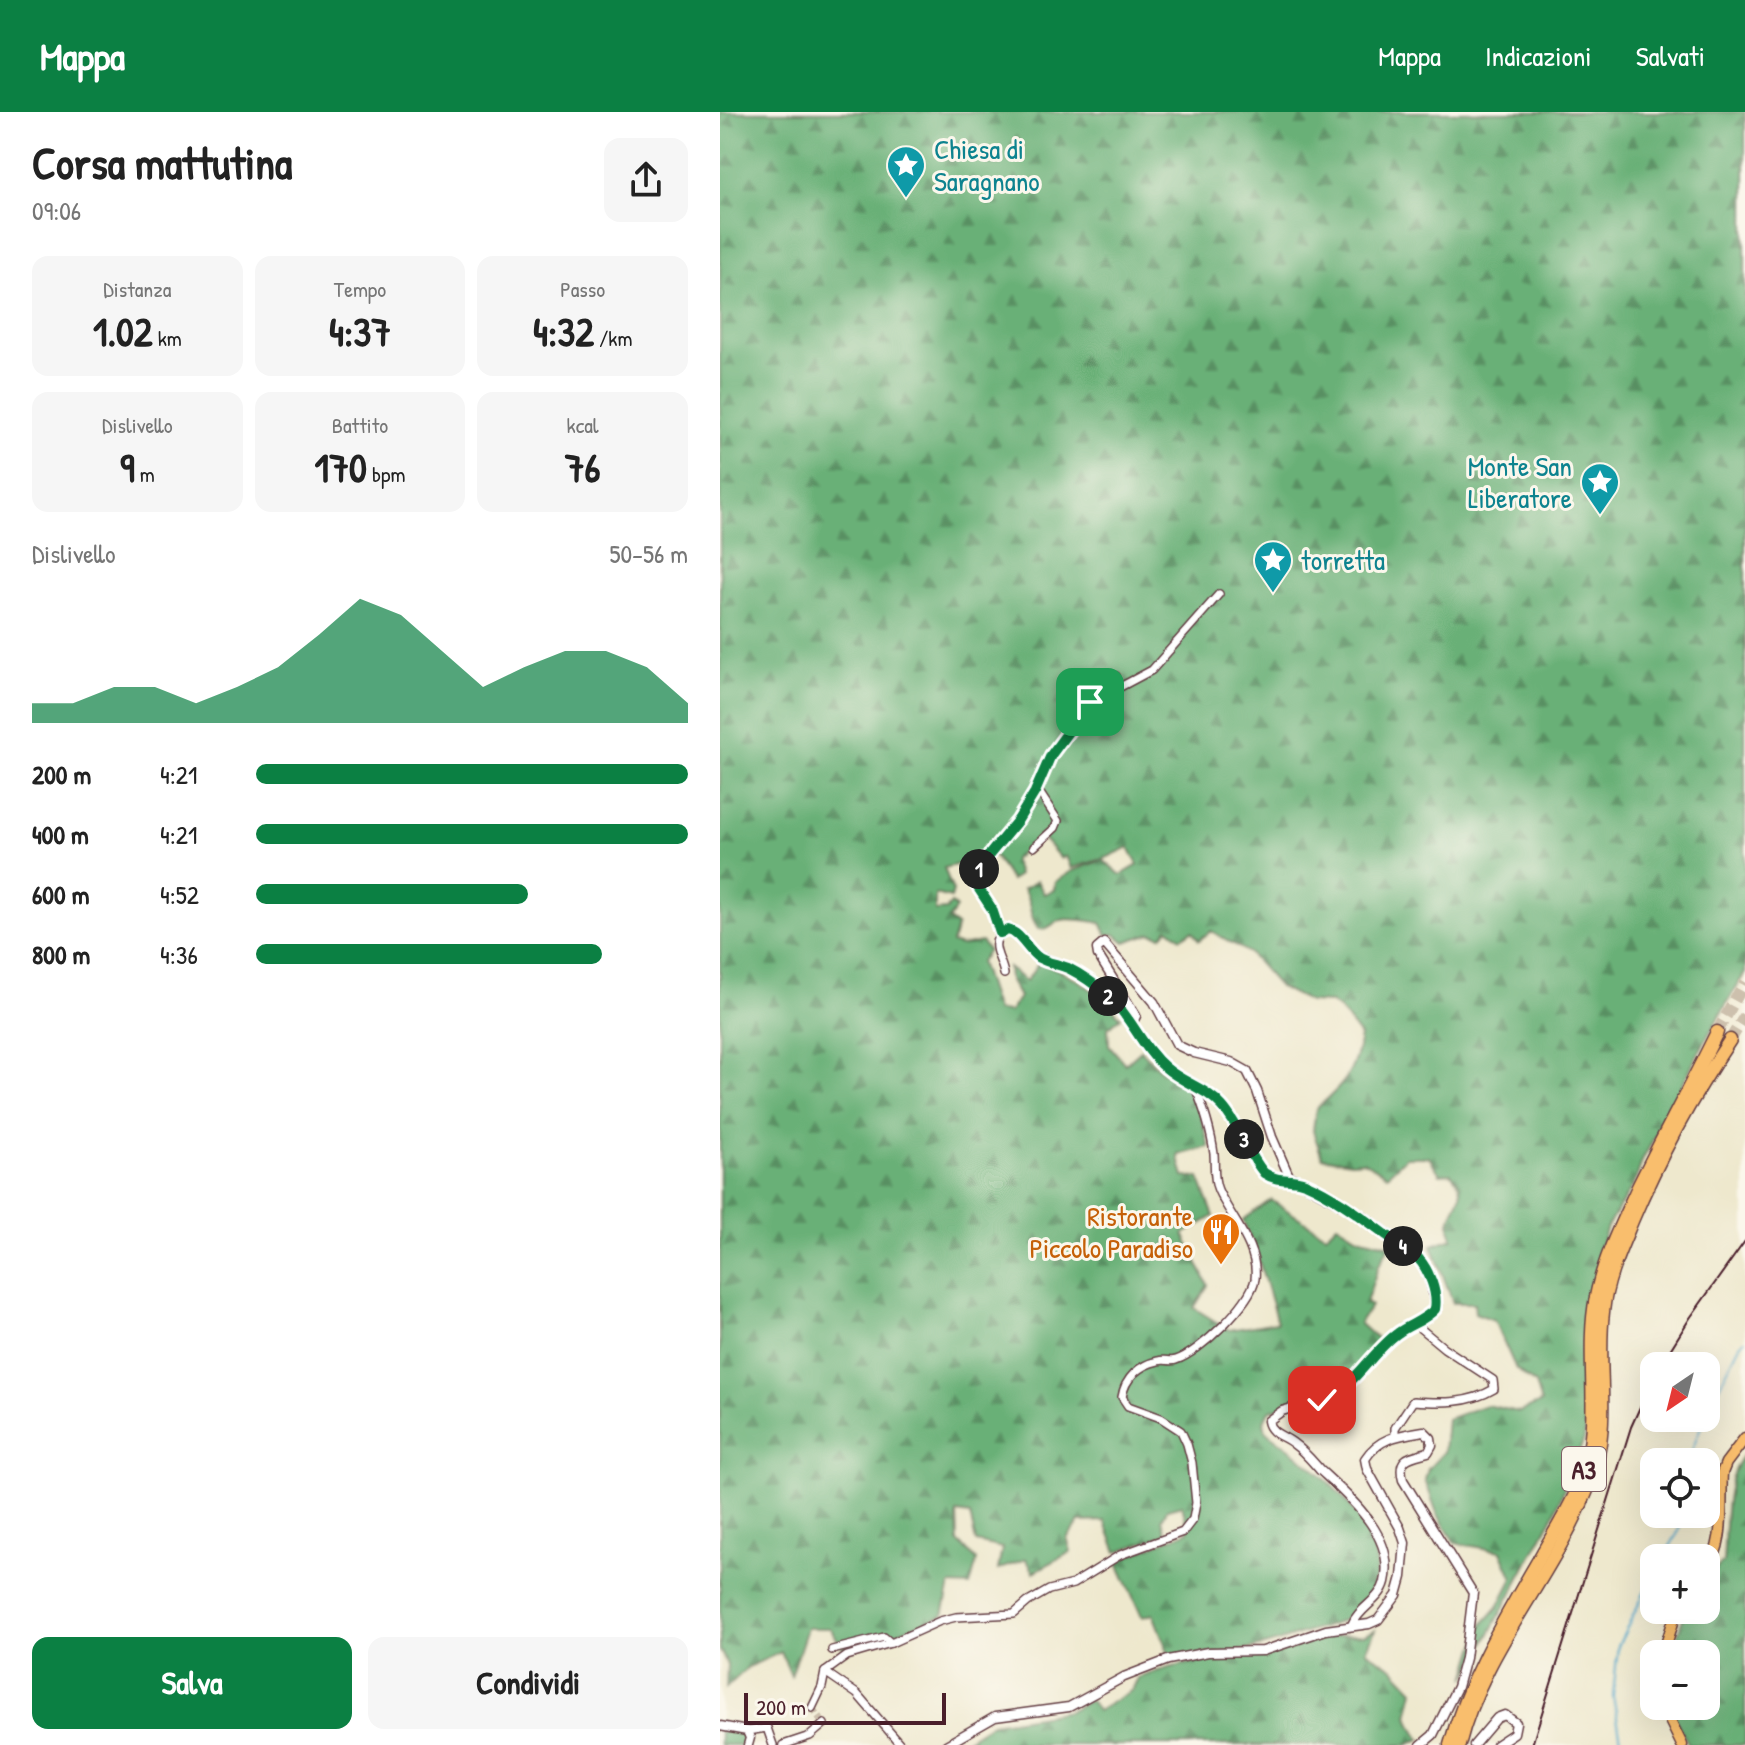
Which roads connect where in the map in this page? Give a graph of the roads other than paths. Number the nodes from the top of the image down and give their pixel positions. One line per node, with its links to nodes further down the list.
1 (1219, 594): 3 (street)
2 (1116, 676): 3 (street)
3 (1090, 702): 4 (street)
4 (1035, 792): 5 (street); 6 (street)
5 (1034, 847)
6 (1000, 933): 7 (street); 8 (street)
7 (1020, 938): 9 (street)
8 (1004, 974)
9 (1132, 1024): 12 (street); 14 (street)
10 (1717, 1032): 13 (highway, A3)
11 (1730, 1040): 13 (highway, A3)
12 (1194, 1084): 14 (street); 20 (street)
13 (1690, 1093): 24 (highway, A3)
14 (1292, 1179): 15 (street)
15 (1415, 1324): 16 (street); 19 (street)
16 (1395, 1436): 19 (street); 34 (street)
17 (1745, 1438): 18 (main road)
18 (1718, 1544)
19 (1352, 1625): 33 (street)
20 (891, 1643): 21 (street); 22 (street)
21 (832, 1650)
22 (825, 1672): 23 (street); 32 (street)
23 (812, 1708)
24 (1464, 1714): 35 (highway, A3); 36 (highway, A3)
25 (1670, 1720): 39 (main road)
26 (824, 1724): 31 (street)
27 (720, 1726): 28 (street)
28 (747, 1731): 29 (street); 30 (street)
29 (748, 1745)
30 (773, 1745)
31 (783, 1745)
32 (901, 1745)
33 (946, 1745)
34 (1421, 1745)
35 (1450, 1745)
36 (1459, 1745)
37 (1474, 1745): 38 (street)
38 (1496, 1745)
39 (1682, 1745)

